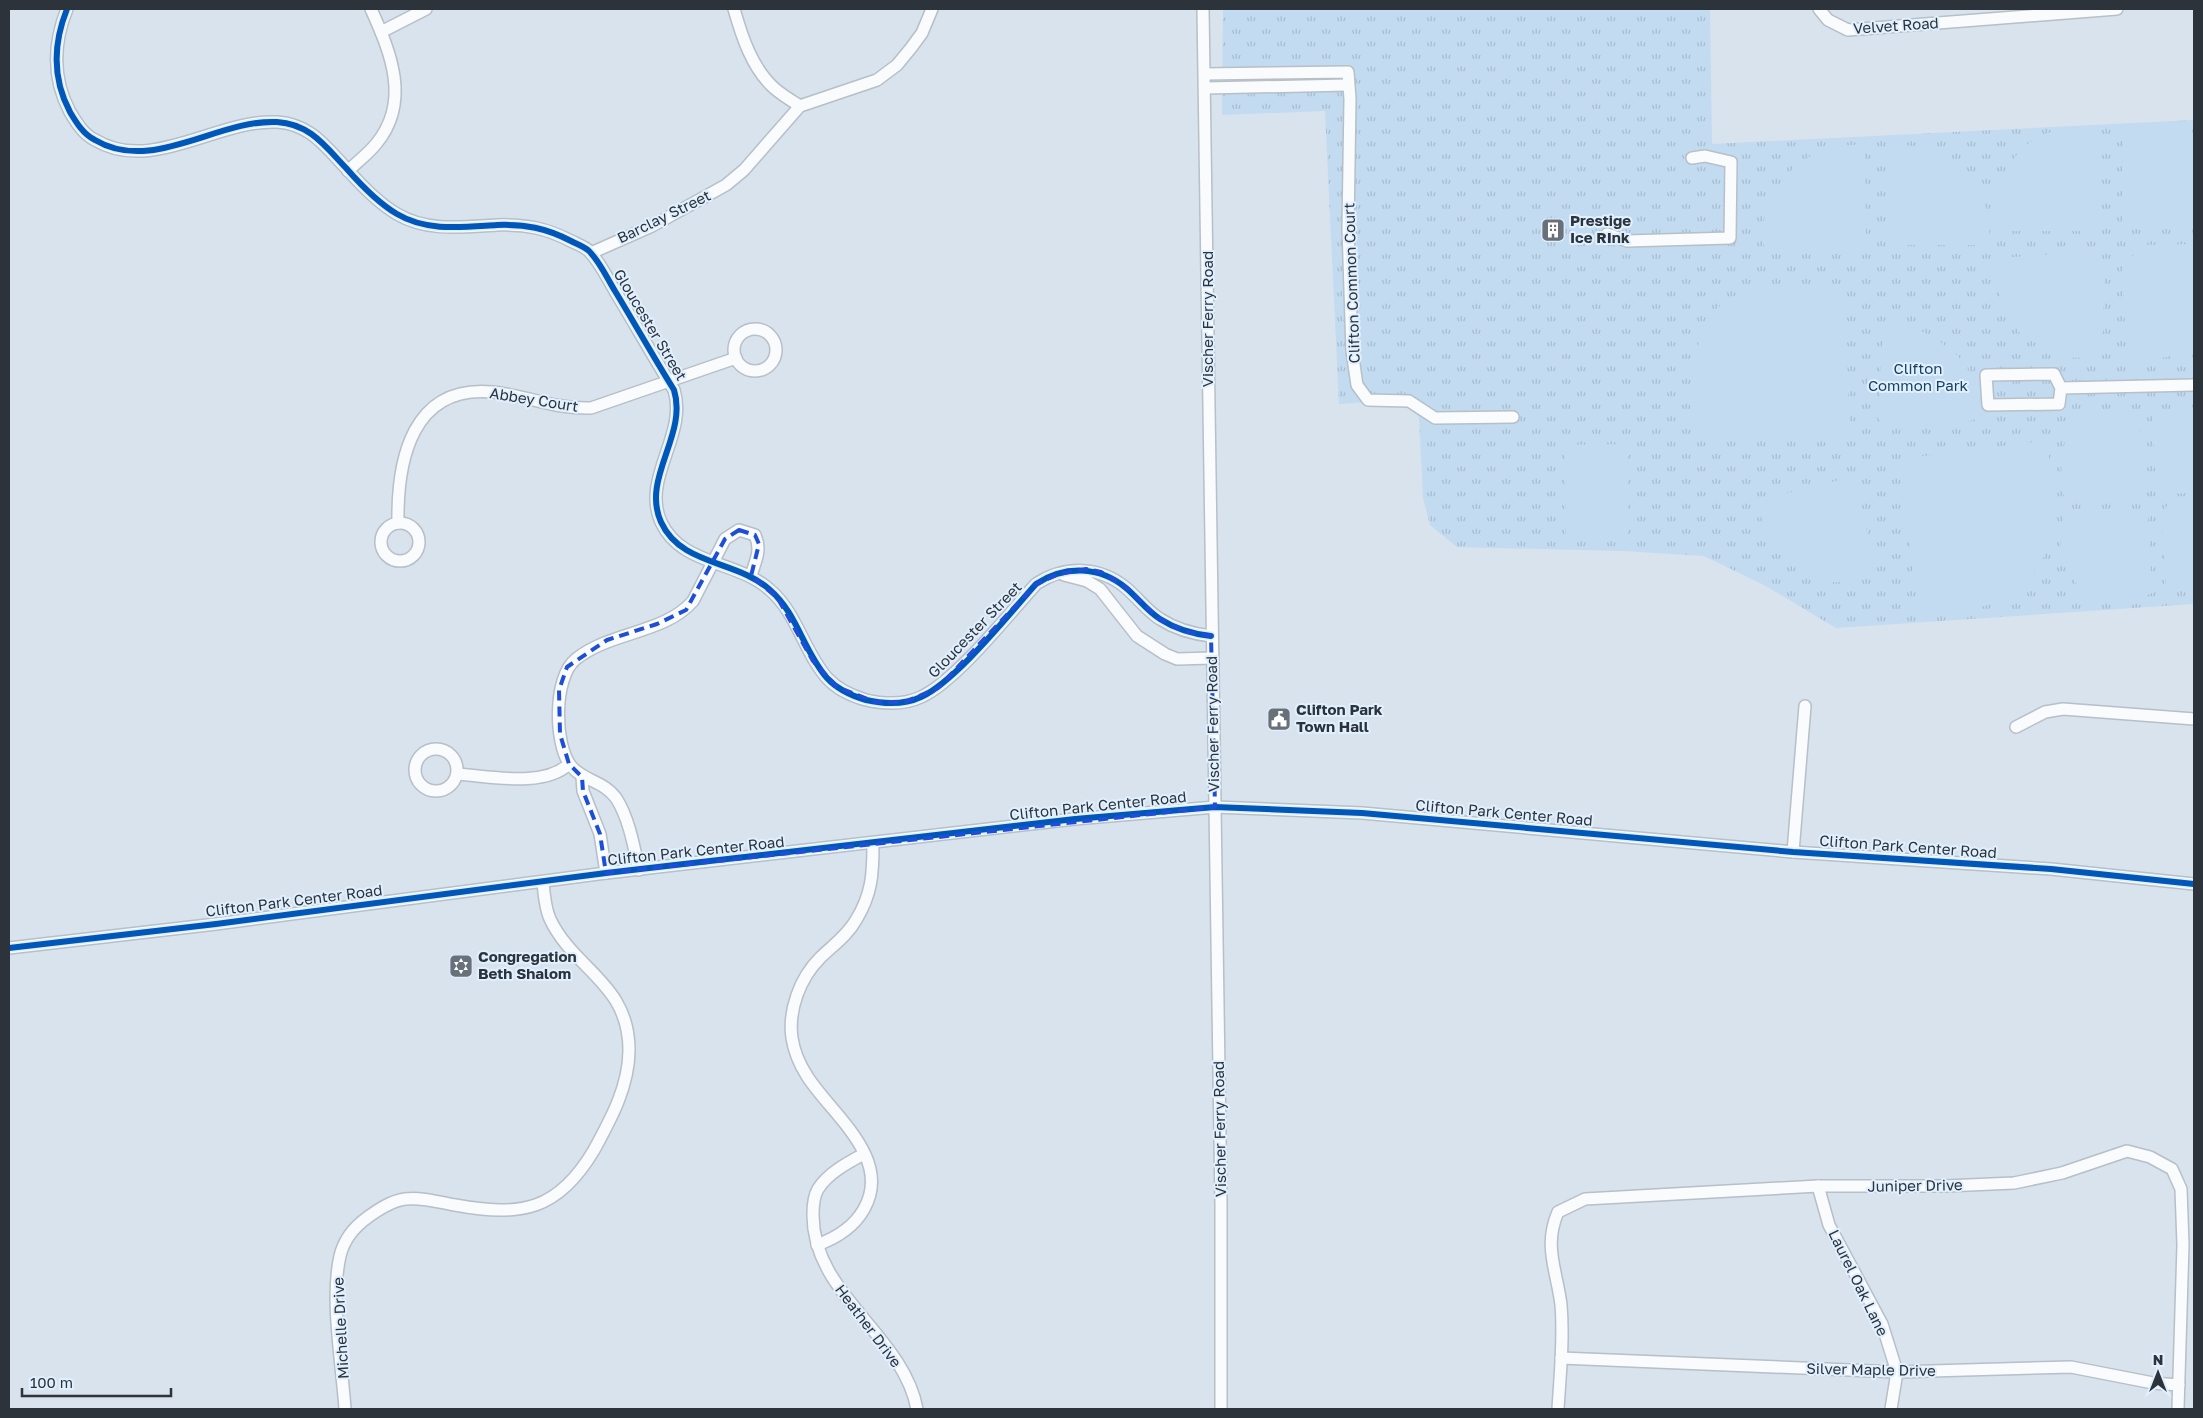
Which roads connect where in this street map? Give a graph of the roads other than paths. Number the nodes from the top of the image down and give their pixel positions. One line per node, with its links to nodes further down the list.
1 (68, 9): 16 (street, Gloucester Street)
2 (370, 9): 10 (street)
3 (426, 9): 10 (street)
4 (734, 9): 14 (street)
5 (932, 9): 14 (street)
6 (1204, 9): 11 (street, Vischer Ferry Road)
7 (1819, 9): 9 (street, Velvet Road)
8 (2116, 9): 9 (street, Velvet Road)
9 (1986, 14)
10 (381, 32): 16 (street)
11 (1205, 74): 12 (street, Clifton Common Court); 13 (street, Vischer Ferry Road)
12 (1348, 85): 13 (street); 23 (street, Clifton Common Court)
13 (1206, 88): 28 (street, Vischer Ferry Road)
14 (800, 106): 18 (street, Barclay Street)
15 (1692, 158): 17 (street)
16 (348, 170): 18 (street, Gloucester Street)
17 (1607, 234)
18 (591, 253): 20 (street, Gloucester Street)
19 (736, 358): 20 (street, Abbey Court)
20 (669, 382): 24 (street, Abbey Court); 25 (street, Gloucester Street)
21 (2194, 385): 22 (street)
22 (2061, 388): 22 (street)
23 (1513, 417)
24 (398, 523)
25 (712, 562): 27 (street, Gloucester Street); 27 (street); 33 (street)
26 (1060, 574): 27 (street, Gloucester Street); 28 (street, Gloucester Street); 29 (street)
27 (750, 576)
28 (1212, 636): 29 (street, Vischer Ferry Road)
29 (1212, 658): 36 (street, Vischer Ferry Road)
30 (1805, 706): 38 (street)
31 (2194, 719): 32 (street)
32 (2016, 727)
33 (569, 764): 34 (street); 35 (street)
34 (457, 774)
35 (582, 777): 39 (street); 40 (street)
36 (1215, 807): 37 (street, Clifton Park Center Road); 38 (street, Clifton Park Center Road); 53 (street, Vischer Ferry Road)
37 (873, 844): 39 (street, Clifton Park Center Road); 44 (street)
38 (1793, 852): 42 (street, Clifton Park Center Road)
39 (639, 870): 40 (street, Clifton Park Center Road)
40 (606, 873): 41 (street, Clifton Park Center Road)
41 (543, 882): 43 (street, Clifton Park Center Road); 51 (street, Michelle Drive)
42 (2194, 884)
43 (9, 948)
44 (864, 1154): 46 (street, Heather Drive); 46 (street)
45 (1818, 1186): 47 (street, Juniper Drive); 48 (street, Juniper Drive); 49 (street, Laurel Oak Lane)
46 (817, 1245): 52 (street, Heather Drive)
47 (2189, 1245): 50 (street, Juniper Drive)
48 (1560, 1358): 49 (street, Silver Maple Drive); 54 (street, Juniper Drive)
49 (1897, 1372): 50 (street, Silver Maple Drive); 55 (street, Laurel Oak Lane)
50 (2179, 1385): 56 (street, Juniper Drive)
51 (345, 1409)
52 (917, 1409)
53 (1221, 1409)
54 (1558, 1409)
55 (1892, 1409)
56 (2178, 1409)

